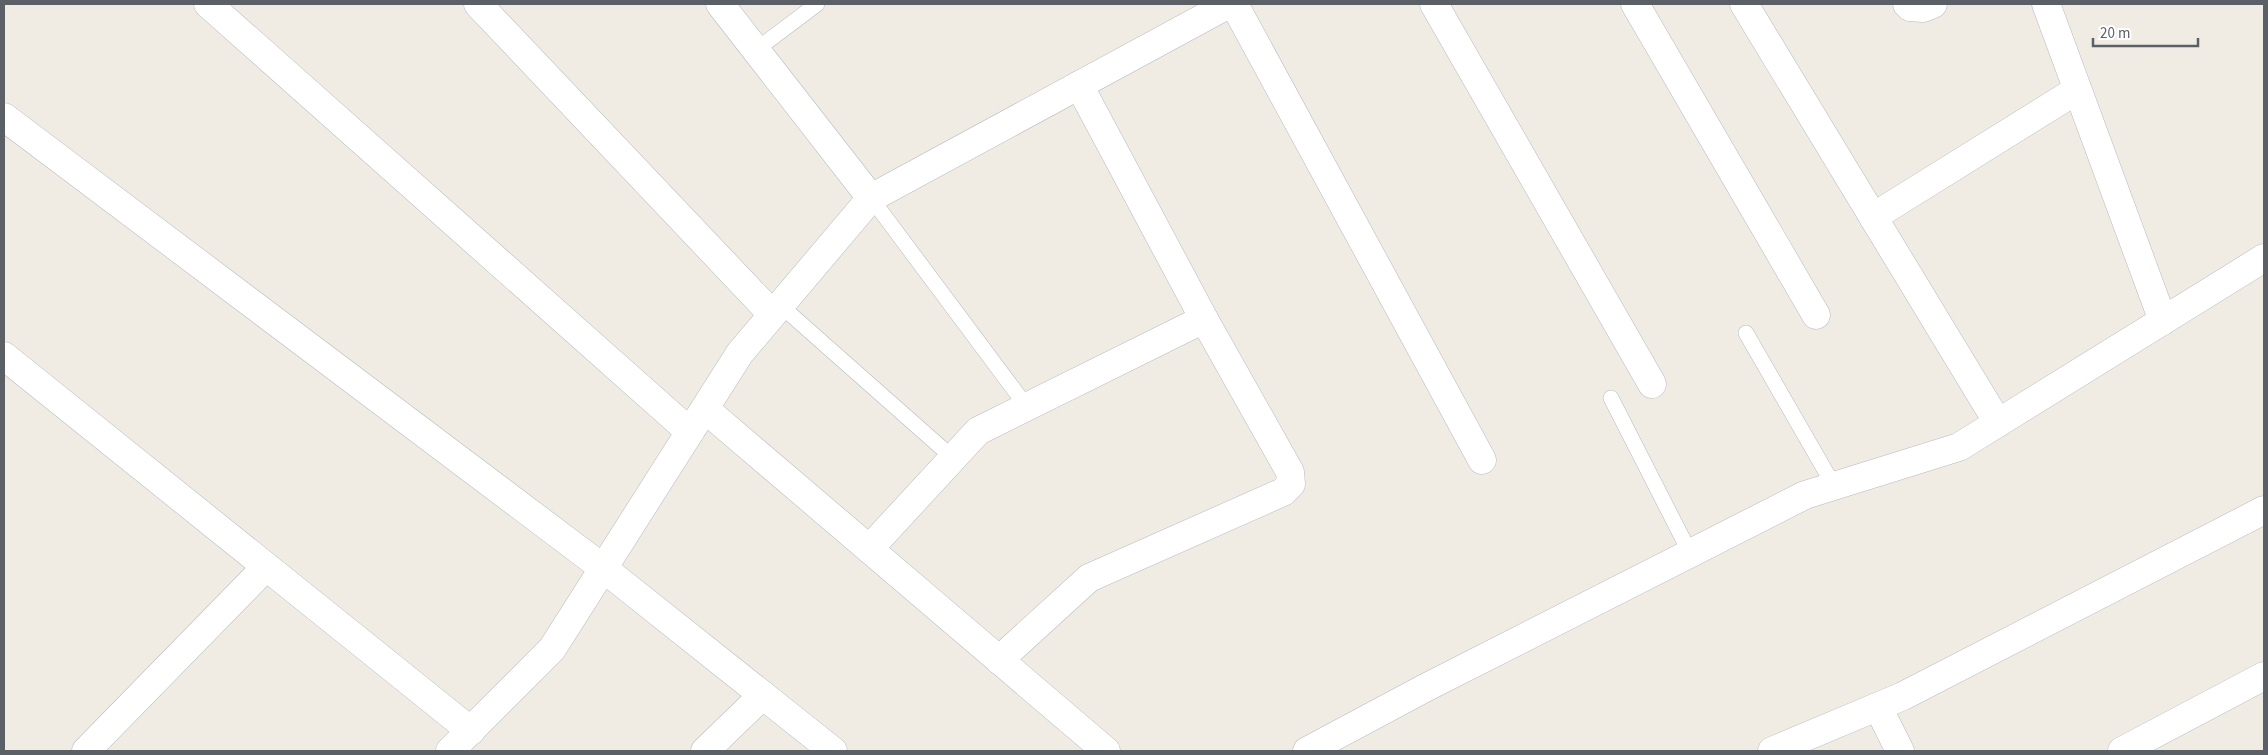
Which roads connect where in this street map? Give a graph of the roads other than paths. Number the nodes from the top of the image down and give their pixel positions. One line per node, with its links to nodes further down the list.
1 (208, 4): 31 (street)
2 (478, 4): 20 (street)
3 (720, 4): 13 (street)
4 (817, 4): 13 (lane)
5 (1229, 4): 14 (street)
6 (1234, 4): 33 (street)
7 (1434, 4): 26 (street)
8 (1635, 4): 21 (street)
9 (1744, 4): 18 (street)
10 (1907, 4): 11 (street)
11 (1933, 4)
12 (2046, 4): 15 (street)
13 (756, 50): 17 (street)
14 (1079, 85): 17 (street); 22 (street)
15 (2077, 90): 18 (street); 23 (street)
16 (4, 117): 39 (street)
17 (870, 198): 20 (street); 28 (lane)
18 (1873, 216): 30 (street)
19 (2264, 258): 23 (street)
20 (776, 309): 29 (street); 32 (lane)
21 (1816, 315)
22 (1204, 319): 28 (street); 40 (street)
23 (2163, 321): 30 (street)
24 (1746, 333): 34 (lane)
25 (4, 356): 38 (street)
26 (1652, 384)
27 (1611, 398): 37 (lane)
28 (1026, 407): 32 (street)
29 (705, 409): 31 (street); 36 (street)
30 (1998, 423): 34 (street)
31 (690, 432): 39 (street)
32 (953, 458): 36 (street)
33 (1482, 460)
34 (1834, 486): 37 (street)
35 (2264, 510): 43 (street)
36 (870, 549): 40 (street)
37 (1690, 553): 50 (street)
38 (266, 567): 44 (street); 45 (street)
39 (603, 568): 42 (street); 44 (street)
40 (999, 660): 49 (street)
41 (2264, 676): 53 (street)
42 (763, 695): 47 (street); 48 (street)
43 (1878, 707): 51 (street); 52 (street)
44 (471, 730): 46 (street)
45 (86, 751)
46 (450, 751)
47 (705, 751)
48 (833, 751)
49 (1106, 751)
50 (1307, 751)
51 (1772, 751)
52 (1900, 751)
53 (2122, 751)

